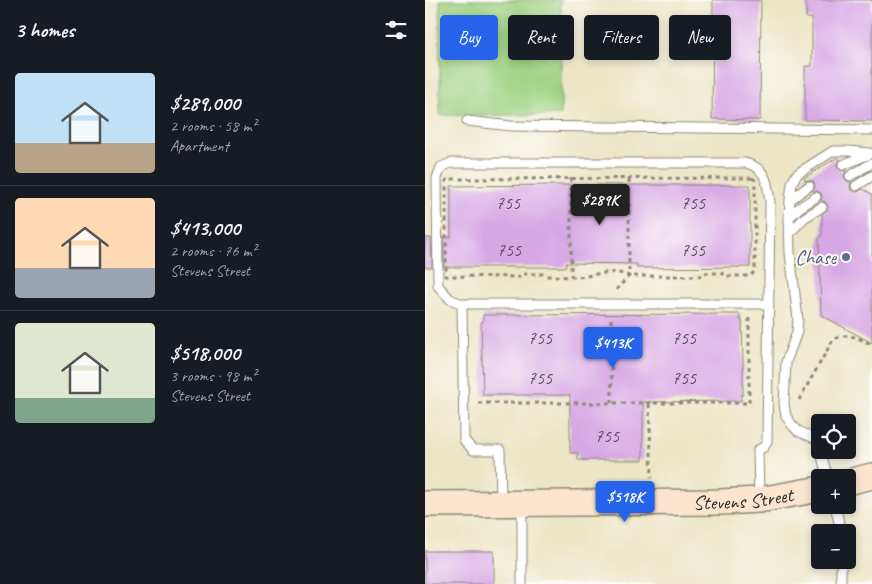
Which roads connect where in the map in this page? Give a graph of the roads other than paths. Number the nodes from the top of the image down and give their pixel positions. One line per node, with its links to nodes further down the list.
1 (467, 121): 2 (lane)
2 (872, 130)
3 (871, 153): 5 (lane); 11 (lane)
4 (872, 163): 6 (lane)
5 (843, 165)
6 (850, 176)
7 (872, 176): 9 (lane)
8 (809, 186): 11 (lane)
9 (856, 186)
10 (816, 197): 13 (lane)
11 (790, 200): 13 (lane)
12 (822, 207): 14 (lane)
13 (789, 218): 14 (lane)
14 (790, 233): 17 (lane)
15 (462, 304): 16 (lane); 16 (lane); 22 (lane)
16 (769, 304): 21 (lane)
17 (811, 440)
18 (872, 476): 19 (street)
19 (856, 480)
20 (811, 491): 21 (street, Stevens Street)
21 (759, 500): 22 (street, Stevens Street)
22 (511, 503): 23 (street, Stevens Street); 25 (lane)
23 (425, 504)
24 (841, 569): 26 (lane)
25 (522, 584)
26 (841, 584)

